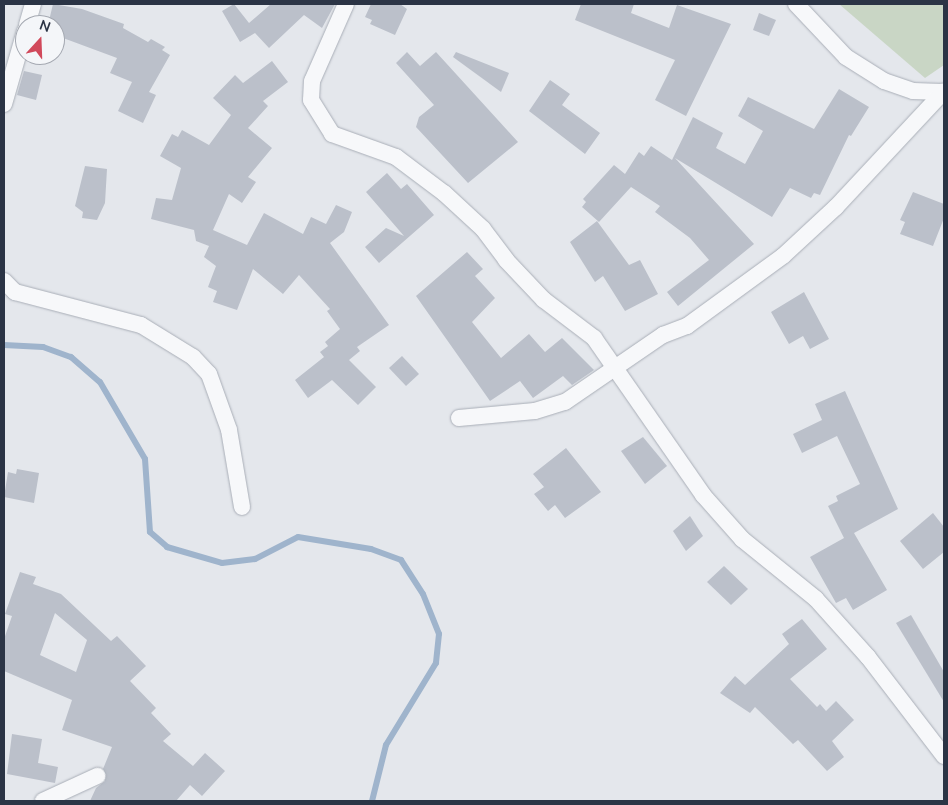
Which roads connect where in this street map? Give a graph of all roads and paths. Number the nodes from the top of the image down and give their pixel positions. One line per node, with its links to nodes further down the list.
1 (346, 4): 7 (street)
2 (796, 4): 4 (street)
3 (15, 65): 5 (street)
4 (943, 91): 7 (street)
5 (4, 104)
6 (4, 281): 9 (street)
7 (618, 369): 8 (street); 10 (street)
8 (459, 418)
9 (242, 507)
10 (944, 756)
11 (97, 776): 12 (street)
12 (44, 801)

